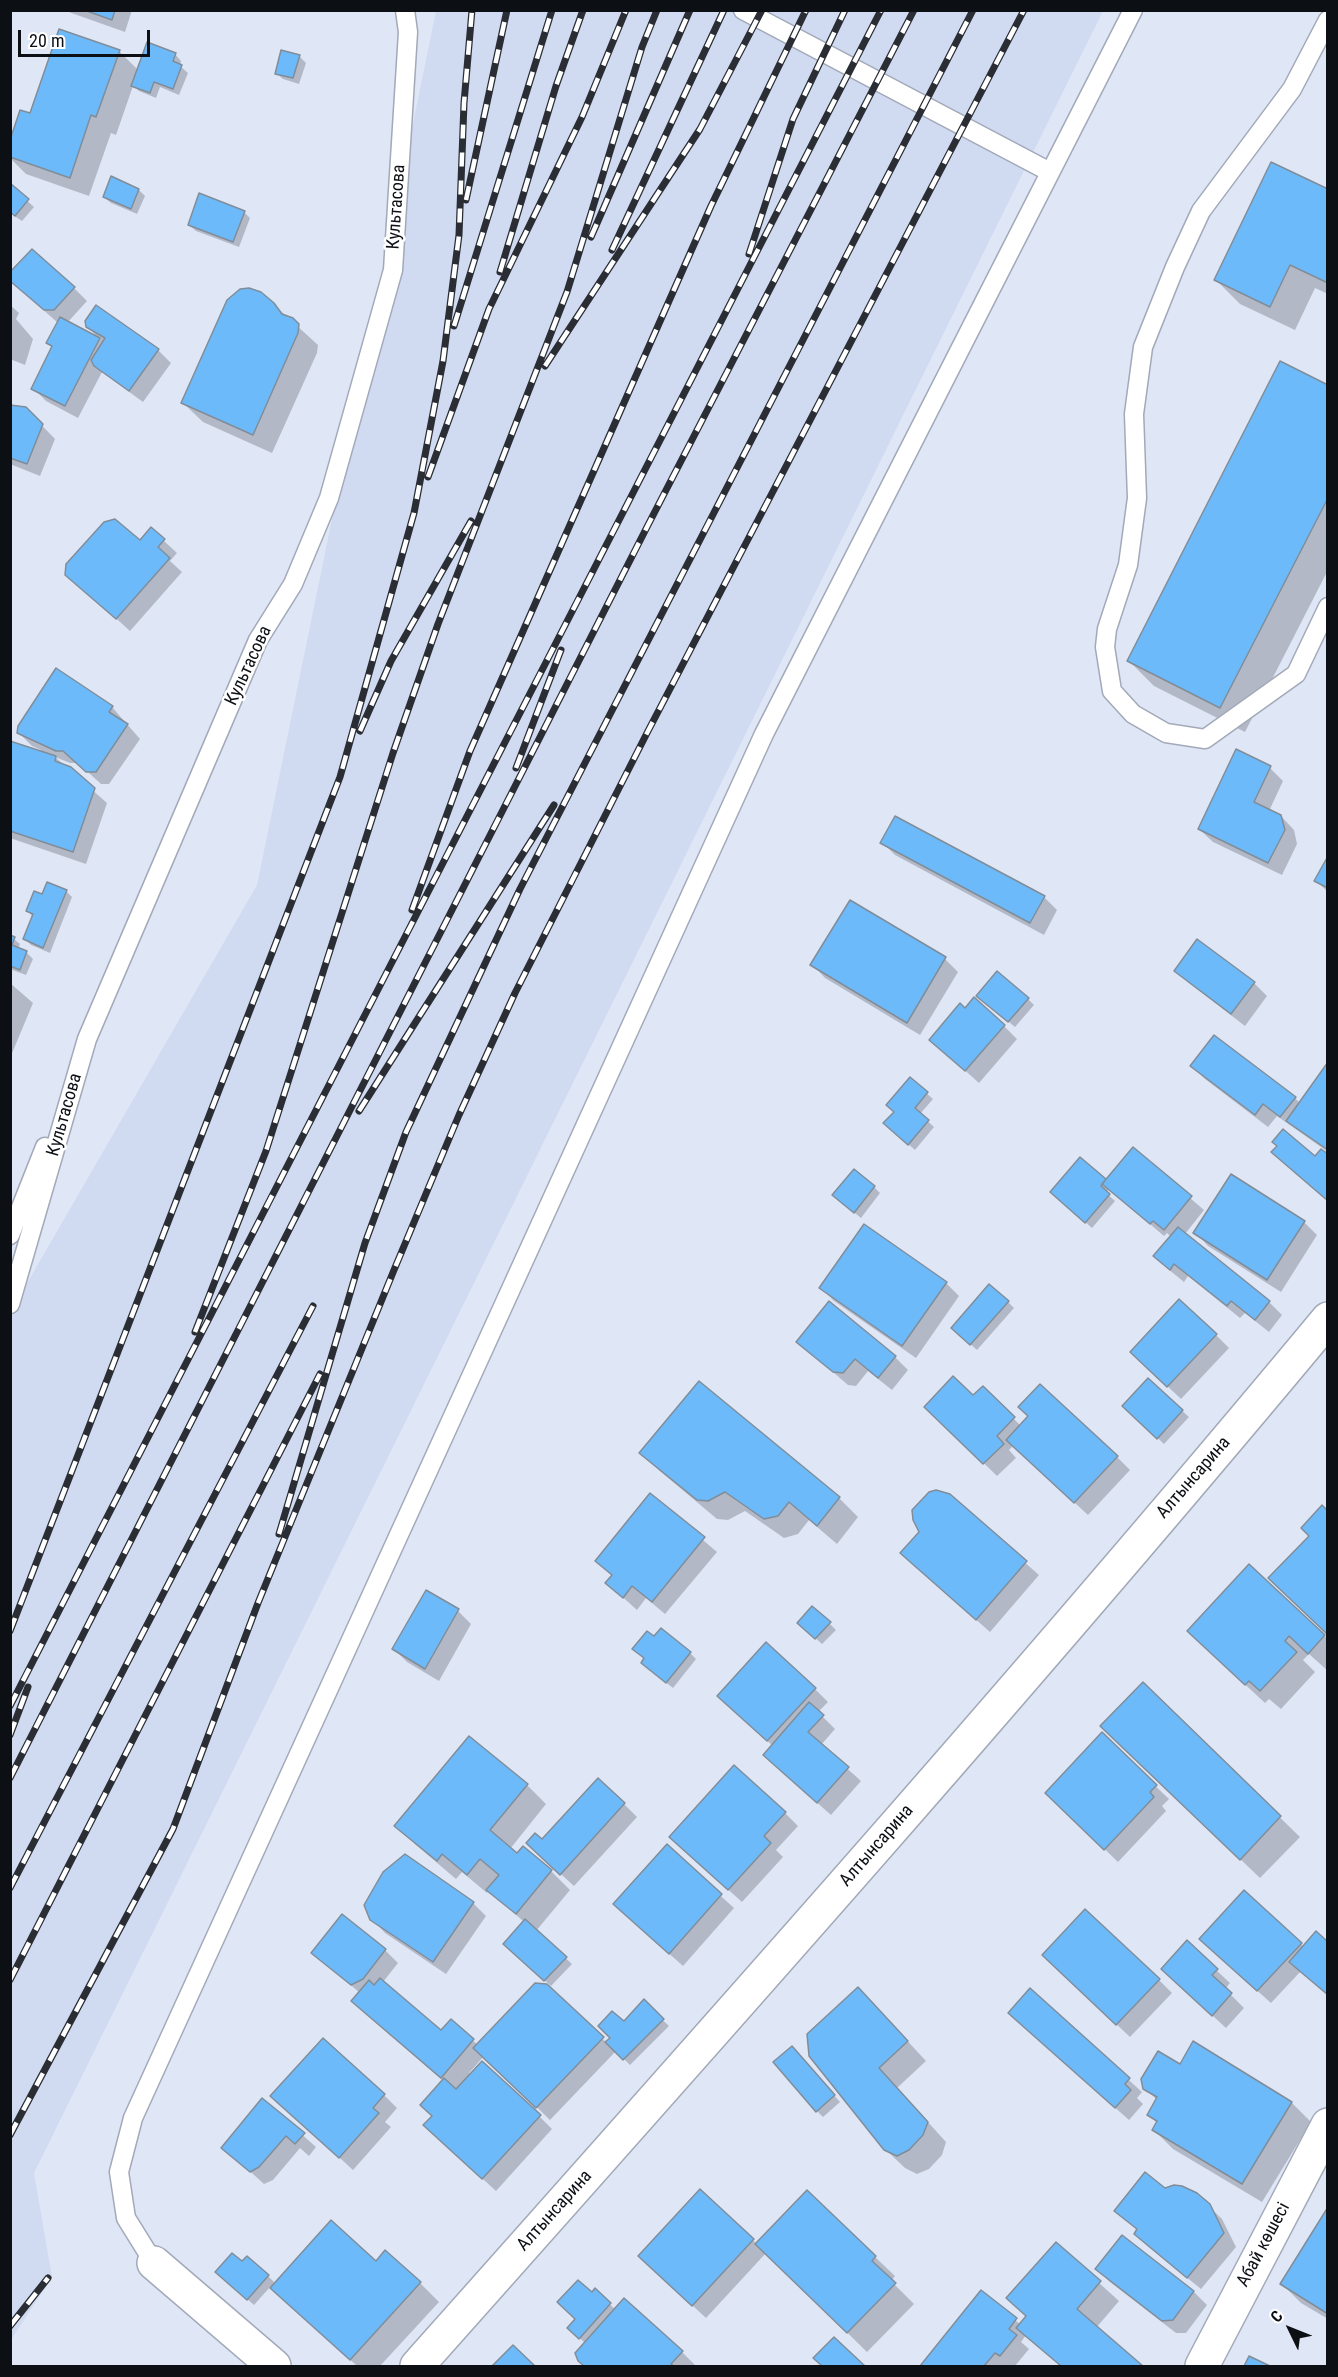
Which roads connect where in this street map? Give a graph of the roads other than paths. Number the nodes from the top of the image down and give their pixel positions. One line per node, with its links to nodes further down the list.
1 (405, 10): 7 (lane, Культасова)
2 (743, 10): 5 (lane)
3 (1133, 10): 5 (lane)
4 (1328, 20): 6 (lane)
5 (1050, 172): 12 (lane)
6 (1328, 607)
7 (87, 1040): 8 (lane); 9 (lane, Культасова)
8 (10, 1235)
9 (10, 1304)
10 (1328, 1319): 14 (street, Алтынсарина)
11 (1328, 2125): 15 (street, Абай көшесі)
12 (153, 2263): 13 (street)
13 (274, 2367)
14 (417, 2367)
15 (1202, 2367)

